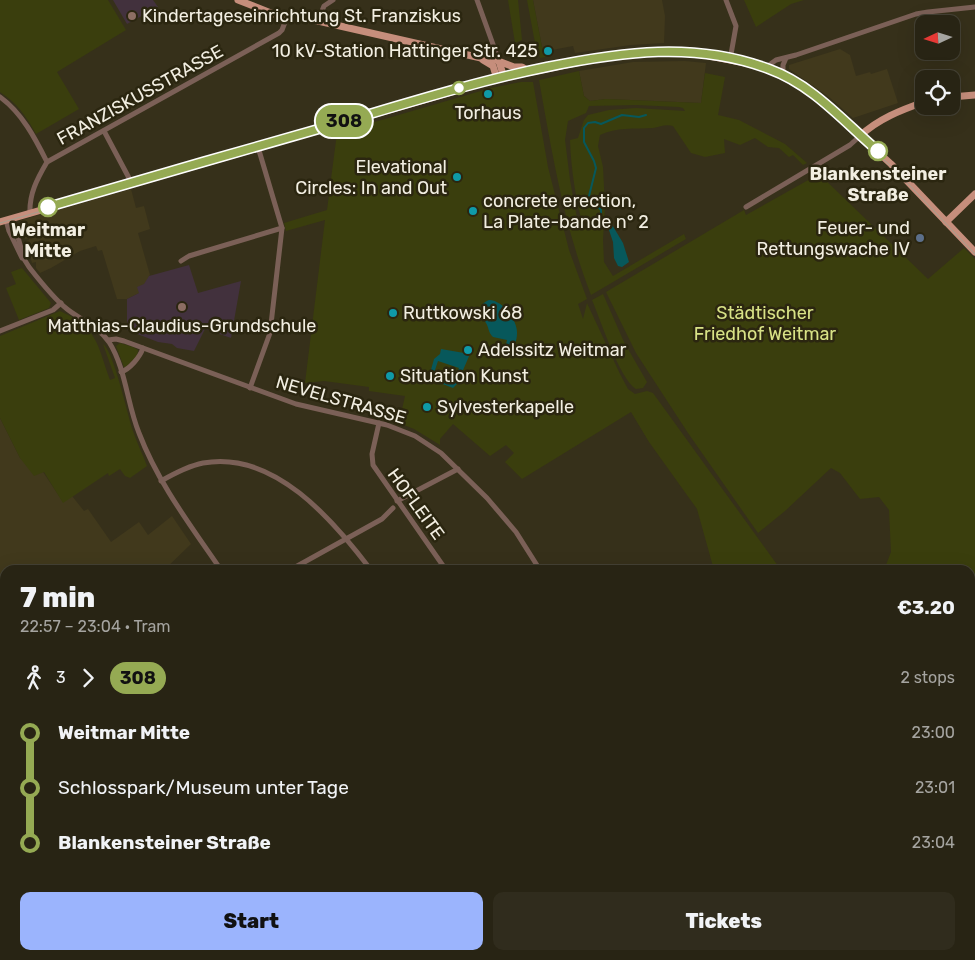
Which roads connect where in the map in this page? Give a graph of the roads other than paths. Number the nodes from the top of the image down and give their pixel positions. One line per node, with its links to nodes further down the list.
1 (238, 0): 6 (main road)
2 (333, 0): 7 (street)
3 (476, 0): 11 (street)
4 (726, 0): 10 (street)
5 (975, 7): 9 (street)
6 (287, 17): 7 (main road); 20 (street, FRANZISKUSSTRASSE)
7 (318, 21): 8 (main road)
8 (481, 58): 11 (main road); 15 (main road)
9 (786, 58): 12 (street); 14 (street)
10 (730, 60): 12 (main road); 13 (main road)
11 (498, 61): 13 (main road); 15 (main road)
12 (765, 68): 14 (main road)
13 (530, 72): 15 (main road)
14 (783, 76): 21 (main road)
15 (500, 79): 22 (main road)
16 (975, 95): 17 (main road)
17 (960, 96)
18 (0, 97): 23 (street)
19 (915, 105): 21 (main road)
20 (104, 131): 23 (street, FRANZISKUSSTRASSE); 24 (street)
21 (860, 136): 26 (street); 29 (main road)
22 (258, 147): 24 (main road); 30 (street)
23 (47, 162): 27 (street, FRANZISKUSSTRASSE)
24 (131, 184): 27 (main road)
25 (975, 194): 29 (main road)
26 (746, 207)
27 (30, 214): 28 (main road)
28 (6, 220): 33 (street)
29 (946, 222): 31 (main road)
30 (282, 228): 32 (street); 38 (street)
31 (975, 252)
32 (181, 261)
33 (61, 304): 34 (street); 35 (street)
34 (0, 331)
35 (108, 340): 36 (street, NEVELSTRASSE); 37 (street)
36 (143, 348): 37 (street); 38 (street, NEVELSTRASSE)
37 (121, 372): 41 (street)
38 (250, 388): 39 (street, NEVELSTRASSE)
39 (379, 423): 40 (street, NEVELSTRASSE); 42 (street, HOFLEITE)
40 (458, 469): 42 (street); 49 (street, NEVELSTRASSE)
41 (161, 480): 44 (street); 45 (street)
42 (398, 501): 48 (street, HOFLEITE)
43 (393, 508): 44 (street)
44 (345, 538): 46 (street); 47 (street)
45 (218, 565)
46 (299, 565)
47 (367, 565)
48 (443, 565)
49 (537, 565)

